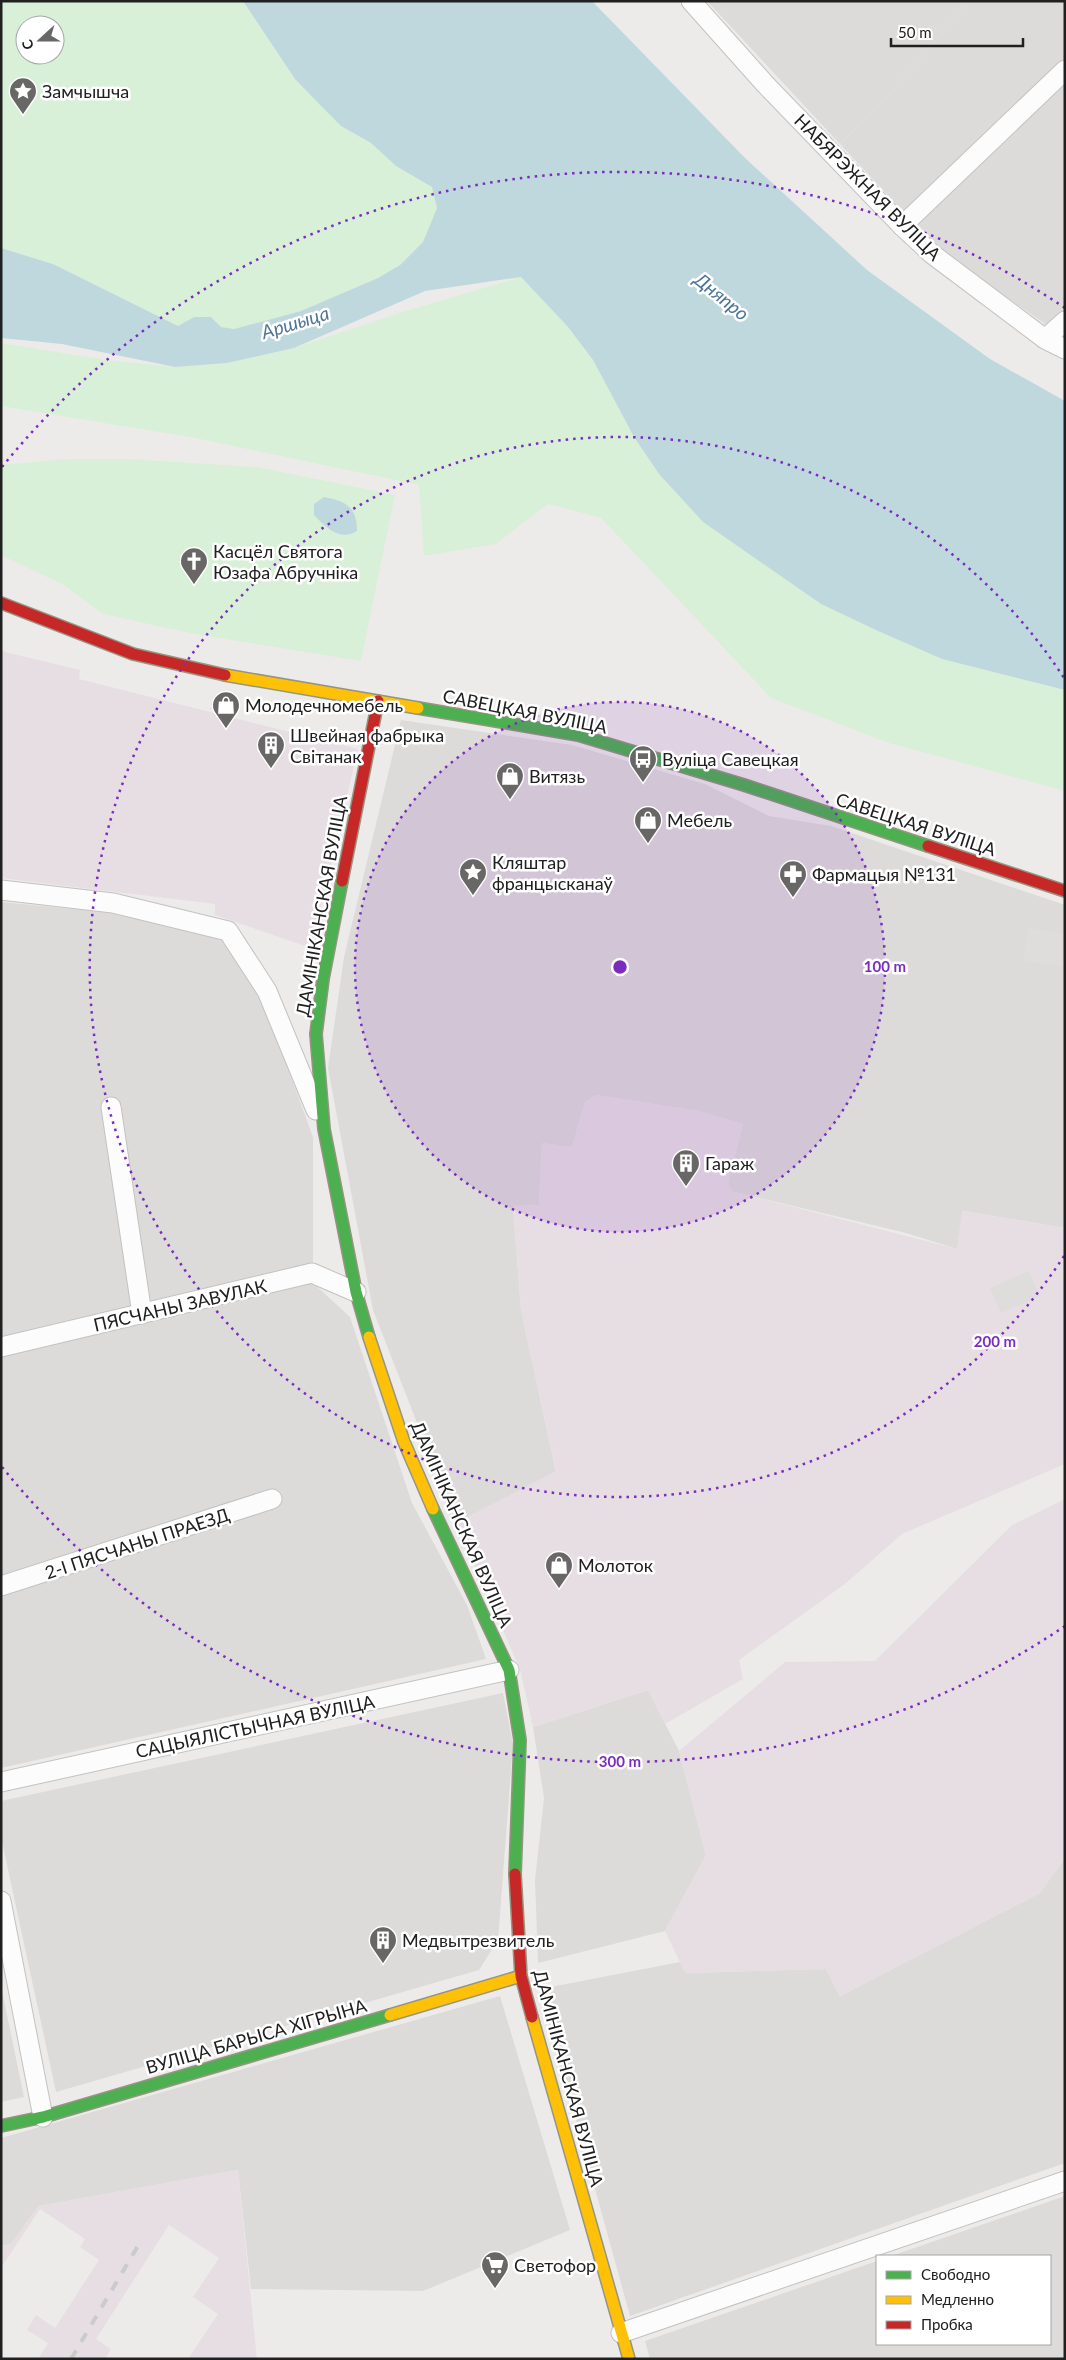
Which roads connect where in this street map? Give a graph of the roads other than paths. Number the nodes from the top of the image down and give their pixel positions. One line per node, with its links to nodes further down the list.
1 (691, 1): 3 (street, НАБЯРЭЖНАЯ ВУЛІЦА)
2 (1065, 70): 3 (street)
3 (902, 226): 5 (street, НАБЯРЭЖНАЯ ВУЛІЦА)
4 (1065, 321): 5 (street)
5 (1044, 339): 6 (street, НАБЯРЭЖНАЯ ВУЛІЦА)
6 (1065, 349)
7 (1, 603): 8 (street, САВЕЦКАЯ ВУЛІЦА)
8 (378, 701): 10 (street, САВЕЦКАЯ ВУЛІЦА); 12 (street, ДАМІНІКАНСКАЯ ВУЛІЦА)
9 (1, 890): 12 (street)
10 (1065, 891)
11 (111, 1107): 14 (street)
12 (324, 1129): 13 (street, ДАМІНІКАНСКАЯ ВУЛІЦА)
13 (356, 1292): 14 (street, ПЯСЧАНЫ ЗАВУЛАК); 18 (street, ДАМІНІКАНСКАЯ ВУЛІЦА)
14 (142, 1314): 15 (street, ПЯСЧАНЫ ЗАВУЛАК)
15 (1, 1347)
16 (272, 1499): 17 (street, 2-І ПЯСЧАНЫ ПРАЕЗД)
17 (1, 1586)
18 (509, 1670): 19 (street, САЦЫЯЛІСТЫЧНАЯ ВУЛІЦА); 21 (street, ДАМІНІКАНСКАЯ ВУЛІЦА)
19 (1, 1782)
20 (1, 1901): 22 (street)
21 (521, 1976): 22 (street, ВУЛІЦА БАРЫСА ХІГРЫНА); 25 (street, ДАМІНІКАНСКАЯ ВУЛІЦА)
22 (43, 2117): 23 (street, ВУЛІЦА БАРЫСА ХІГРЫНА)
23 (1, 2126)
24 (1065, 2180): 25 (street)
25 (621, 2333): 26 (street, ДАМІНІКАНСКАЯ ВУЛІЦА)
26 (629, 2359)

